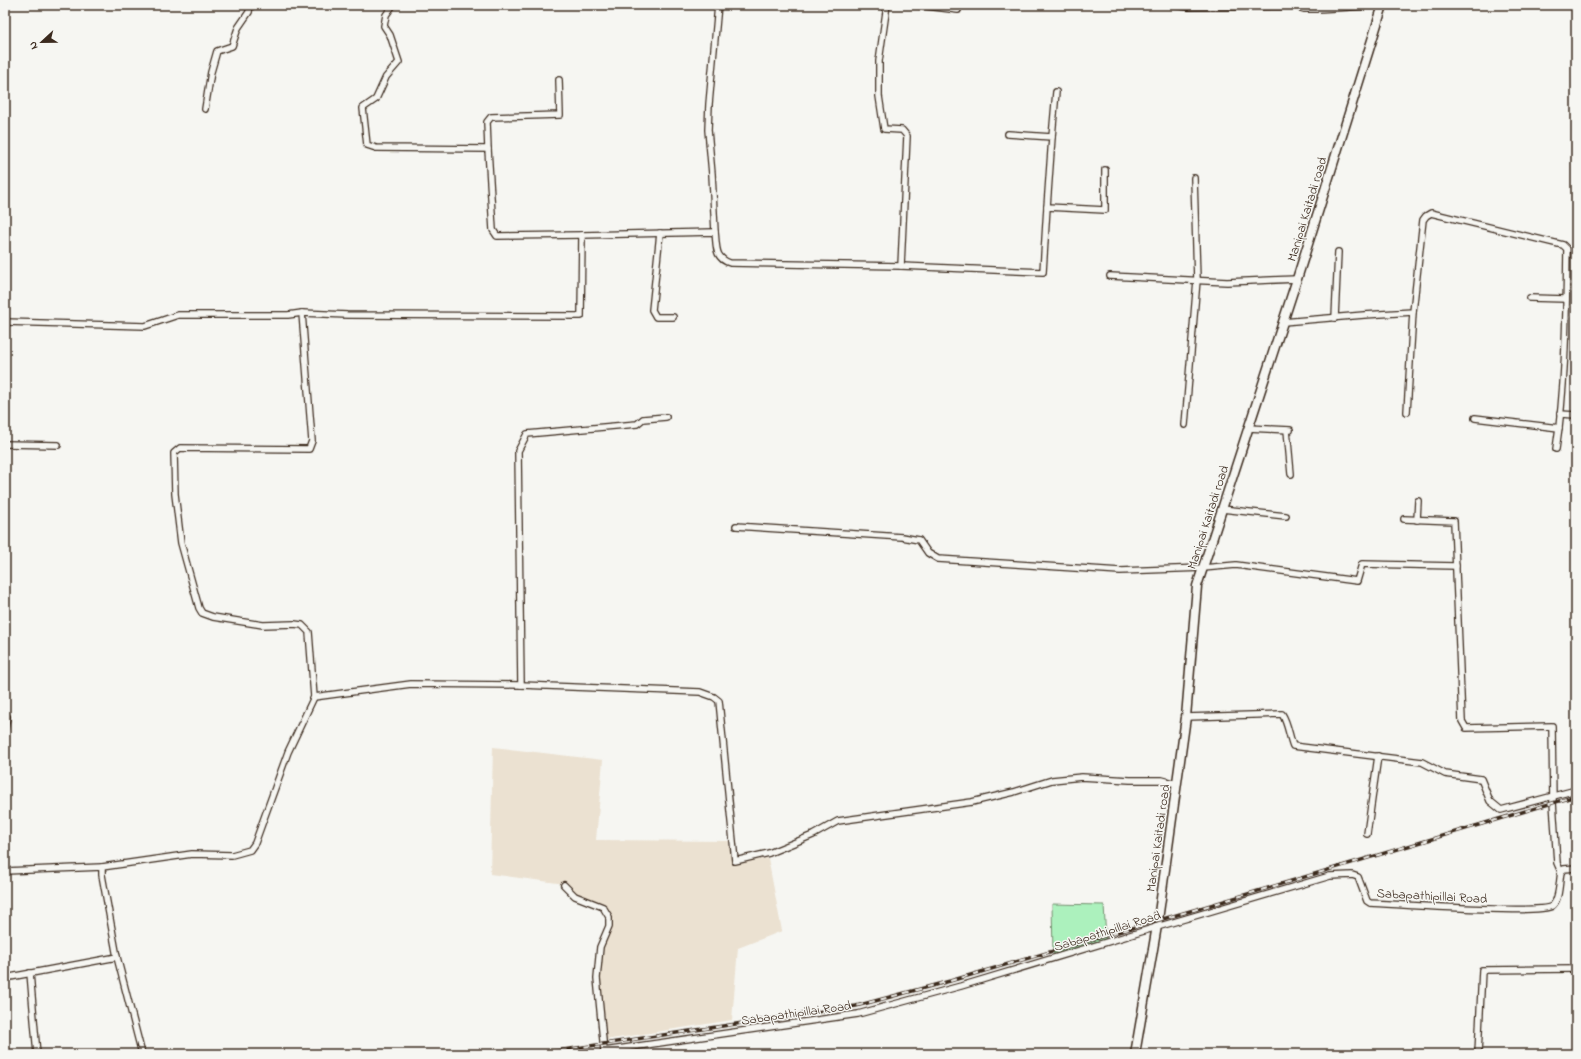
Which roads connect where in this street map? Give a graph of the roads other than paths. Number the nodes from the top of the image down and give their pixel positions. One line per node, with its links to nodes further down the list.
1 (250, 5): 13 (street)
2 (393, 5): 16 (street)
3 (718, 5): 20 (street)
4 (887, 5): 24 (street)
5 (918, 5): 10 (street)
6 (1173, 5): 8 (street)
7 (1383, 5): 9 (street); 27 (main road, Manipai Kaitadi road)
8 (1190, 6): 9 (street)
9 (1318, 7)
10 (958, 10)
11 (559, 80): 16 (street)
12 (1056, 92): 15 (street)
13 (205, 109)
14 (1008, 134): 15 (street)
15 (1052, 137): 19 (street)
16 (488, 149): 22 (street)
17 (1105, 170): 19 (street)
18 (1194, 178): 26 (street)
19 (1047, 207): 24 (street)
20 (715, 232): 21 (street); 24 (street)
21 (660, 233): 22 (street); 32 (street)
22 (582, 235): 31 (street)
23 (1338, 252): 33 (street)
24 (901, 266)
25 (1110, 276): 26 (street)
26 (1197, 280): 27 (street); 41 (street)
27 (1297, 280): 35 (main road, Manipai Kaitadi road)
28 (1530, 298): 29 (street)
29 (1566, 299): 30 (street); 37 (street)
30 (1414, 312): 33 (street); 36 (street)
31 (302, 313): 34 (street); 57 (street)
32 (673, 317)
33 (1335, 318): 35 (street)
34 (5, 322)
35 (1283, 322): 42 (main road, Manipai Kaitadi road)
36 (1407, 412)
37 (1560, 414): 38 (street); 43 (street)
38 (1576, 415)
39 (666, 417): 56 (street)
40 (1474, 418): 43 (street)
41 (1185, 425)
42 (1248, 428): 47 (street); 49 (main road, Manipai Kaitadi road)
43 (1559, 428): 46 (street)
44 (5, 444): 45 (street)
45 (58, 445)
46 (1556, 449)
47 (1291, 474)
48 (1418, 501): 52 (street)
49 (1222, 509): 50 (street); 55 (main road, Manipai Kaitadi road)
50 (1286, 516)
51 (1404, 519): 52 (street)
52 (1417, 520): 54 (street)
53 (736, 526): 55 (street)
54 (1456, 566): 55 (street); 64 (street)
55 (1203, 568): 59 (main road, Manipai Kaitadi road)
56 (521, 685): 57 (street); 62 (street)
57 (314, 697): 66 (street)
58 (5, 717): 60 (street)
59 (1186, 717): 61 (street); 62 (main road, Manipai Kaitadi road)
60 (5, 728)
61 (1378, 756): 64 (street); 65 (street)
62 (1177, 784): 71 (main road, Manipai Kaitadi road)
63 (1576, 790): 64 (street)
64 (1553, 797): 69 (street)
65 (1367, 834)
66 (102, 867): 68 (street); 72 (street)
67 (1576, 868): 69 (street)
68 (5, 871)
69 (1561, 872): 71 (street, Sabapathipillai Road)
70 (564, 885): 76 (street)
71 (1157, 926): 76 (street, Sabapathipillai Road); 79 (main road, Manipai Kaitadi road)
72 (117, 957): 74 (street); 78 (street)
73 (1576, 969): 80 (street)
74 (30, 973): 75 (street); 77 (street)
75 (5, 978)
76 (604, 1052)
77 (37, 1054)
78 (142, 1054)
79 (1135, 1054)
80 (1478, 1054)

